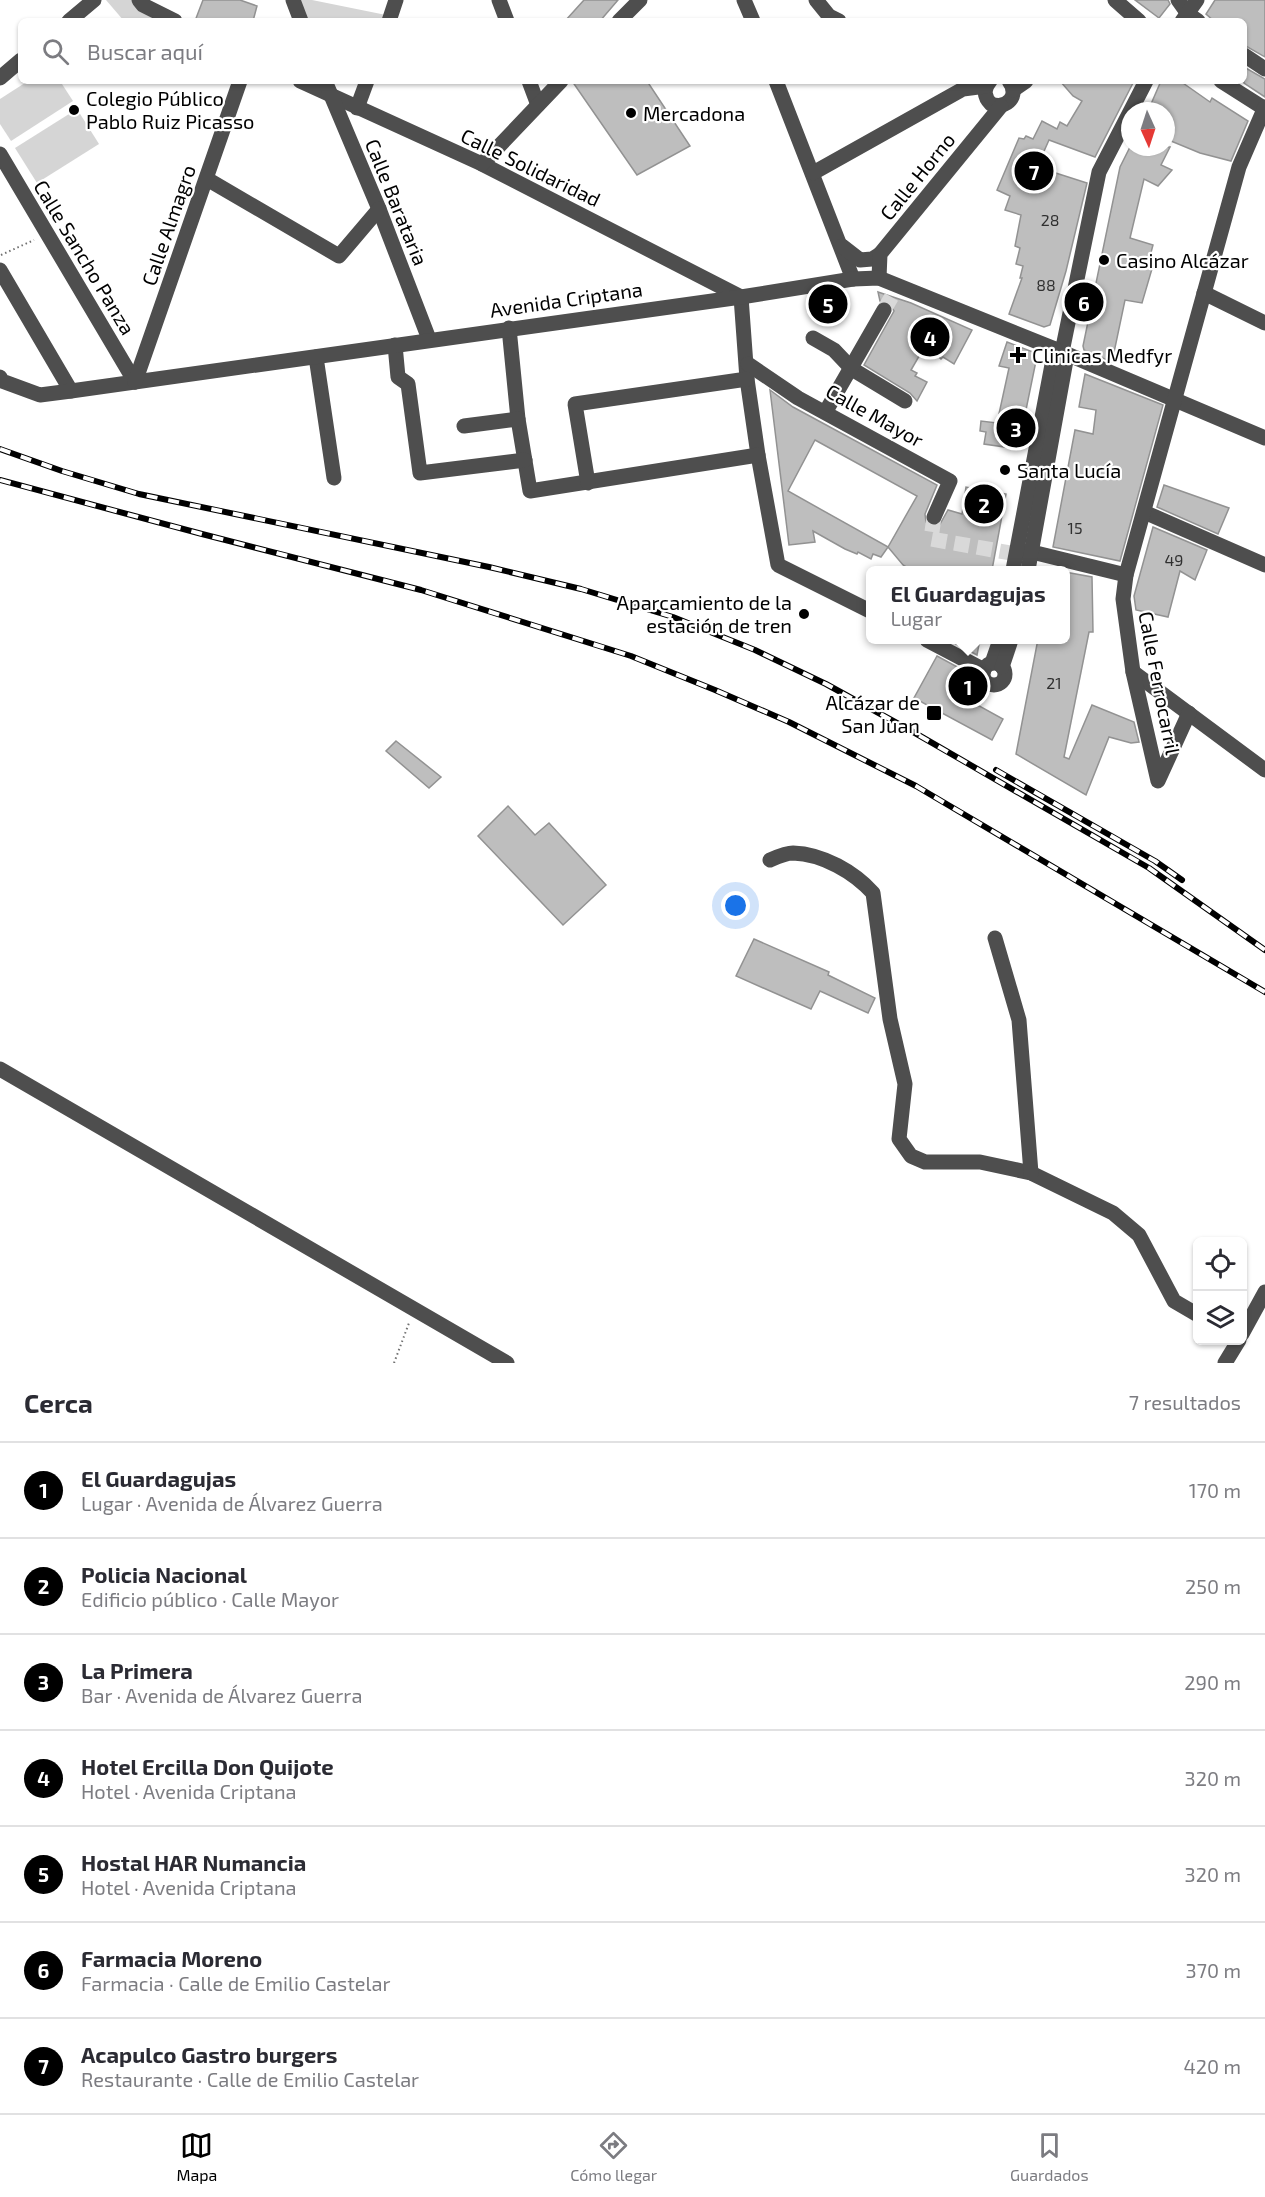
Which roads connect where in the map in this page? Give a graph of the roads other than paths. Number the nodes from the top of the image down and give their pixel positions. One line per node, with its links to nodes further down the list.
1 (94, 0): 12 (street)
2 (138, 0): 13 (street)
3 (293, 0): 14 (street)
4 (396, 0): 15 (street)
5 (499, 0): 16 (street)
6 (640, 0): 17 (street)
7 (744, 0): 18 (street)
8 (816, 0): 19 (street)
9 (1115, 0): 20 (street)
10 (1178, 0): 21 (street)
11 (1197, 0): 22 (street)
12 (73, 18)
13 (169, 18)
14 (300, 18)
15 (390, 18)
16 (506, 18)
17 (622, 18)
18 (752, 18)
19 (833, 18)
20 (1133, 18)
21 (1188, 18)
22 (1189, 18)
23 (1247, 57): 25 (street)
24 (18, 63): 26 (street)
25 (1265, 69)
26 (0, 78)
27 (239, 84): 47 (street, Calle Almagro)
28 (306, 84): 39 (street, Calle Solidaridad)
29 (326, 84): 39 (street, Calle Barataria)
30 (366, 84): 42 (street)
31 (530, 84): 40 (street)
32 (558, 84): 40 (street)
33 (777, 84): 46 (street)
34 (988, 84): 38 (street); 41 (street)
35 (1016, 84): 41 (street, Calle Horno)
36 (1144, 84): 62 (street)
37 (1226, 84): 43 (street)
38 (956, 85): 46 (street)
39 (331, 96): 42 (street, Calle Solidaridad); 48 (street, Calle Barataria)
40 (538, 105): 45 (street)
41 (1001, 106): 50 (street, Calle Horno)
42 (357, 108): 45 (street, Calle Solidaridad)
43 (1265, 108): 54 (street, Calle Ferrocarril)
44 (0, 154): 67 (street, Calle Sancho Panza)
45 (482, 164): 55 (street, Calle Solidaridad)
46 (813, 173): 49 (street)
47 (207, 179): 48 (street); 67 (street, Calle Almagro)
48 (379, 209): 60 (street, Calle Barataria)
49 (840, 244): 50 (street); 53 (street)
50 (880, 254): 52 (street)
51 (0, 270): 68 (street)
52 (879, 278): 53 (street, Avenida Criptana); 62 (street, Avenida Criptana)
53 (853, 279): 55 (street, Avenida Criptana)
54 (1204, 293): 57 (street); 69 (street, Calle Ferrocarril)
55 (741, 297): 58 (street, Avenida Criptana); 65 (street)
56 (884, 310): 64 (street)
57 (1265, 323)
58 (509, 328): 60 (street, Avenida Criptana); 72 (street)
59 (813, 338): 64 (street)
60 (429, 339): 61 (street, Avenida Criptana)
61 (395, 345): 63 (street, Avenida Criptana); 76 (street)
62 (1061, 352): 69 (street, Avenida Criptana); 81 (street); 82 (street)
63 (316, 357): 67 (street, Avenida Criptana); 77 (street)
64 (852, 369): 70 (street); 71 (street)
65 (747, 372): 71 (street, Calle Mayor); 75 (street); 78 (street)
66 (0, 377): 68 (street, Avenida Criptana)
67 (135, 382): 68 (street, Avenida Criptana)
68 (71, 391)
69 (1174, 400): 74 (street, Avenida Criptana); 79 (street, Calle Ferrocarril)
70 (905, 401)
71 (826, 411): 80 (street, Calle Mayor)
72 (518, 419): 73 (street); 76 (street)
73 (464, 426)
74 (1265, 438)
75 (758, 455): 78 (street); 87 (street)
76 (525, 460): 78 (street)
77 (334, 478)
78 (588, 483)
79 (1144, 512): 83 (street); 86 (street, Calle Ferrocarril)
80 (934, 517)
81 (1032, 552): 82 (street); 85 (street); 86 (street)
82 (1016, 554): 84 (street)
83 (1265, 565)
84 (1014, 566)
85 (1029, 566)
86 (1126, 574): 92 (street, Calle Ferrocarril)
87 (866, 609)
88 (939, 644): 91 (street)
89 (999, 644): 91 (street)
90 (1008, 644): 91 (street)
91 (993, 667)
92 (1133, 672): 93 (street); 93 (street, Calle Ferrocarril)
93 (1189, 713): 94 (street)
94 (1265, 770)
95 (770, 860): 98 (street)
96 (995, 938): 98 (street)
97 (0, 1069): 103 (street)
98 (1031, 1173): 100 (street)
99 (1265, 1292): 101 (street)
100 (1193, 1313)
101 (1247, 1325)
102 (1236, 1345): 104 (street)
103 (507, 1363)
104 (1225, 1363)

